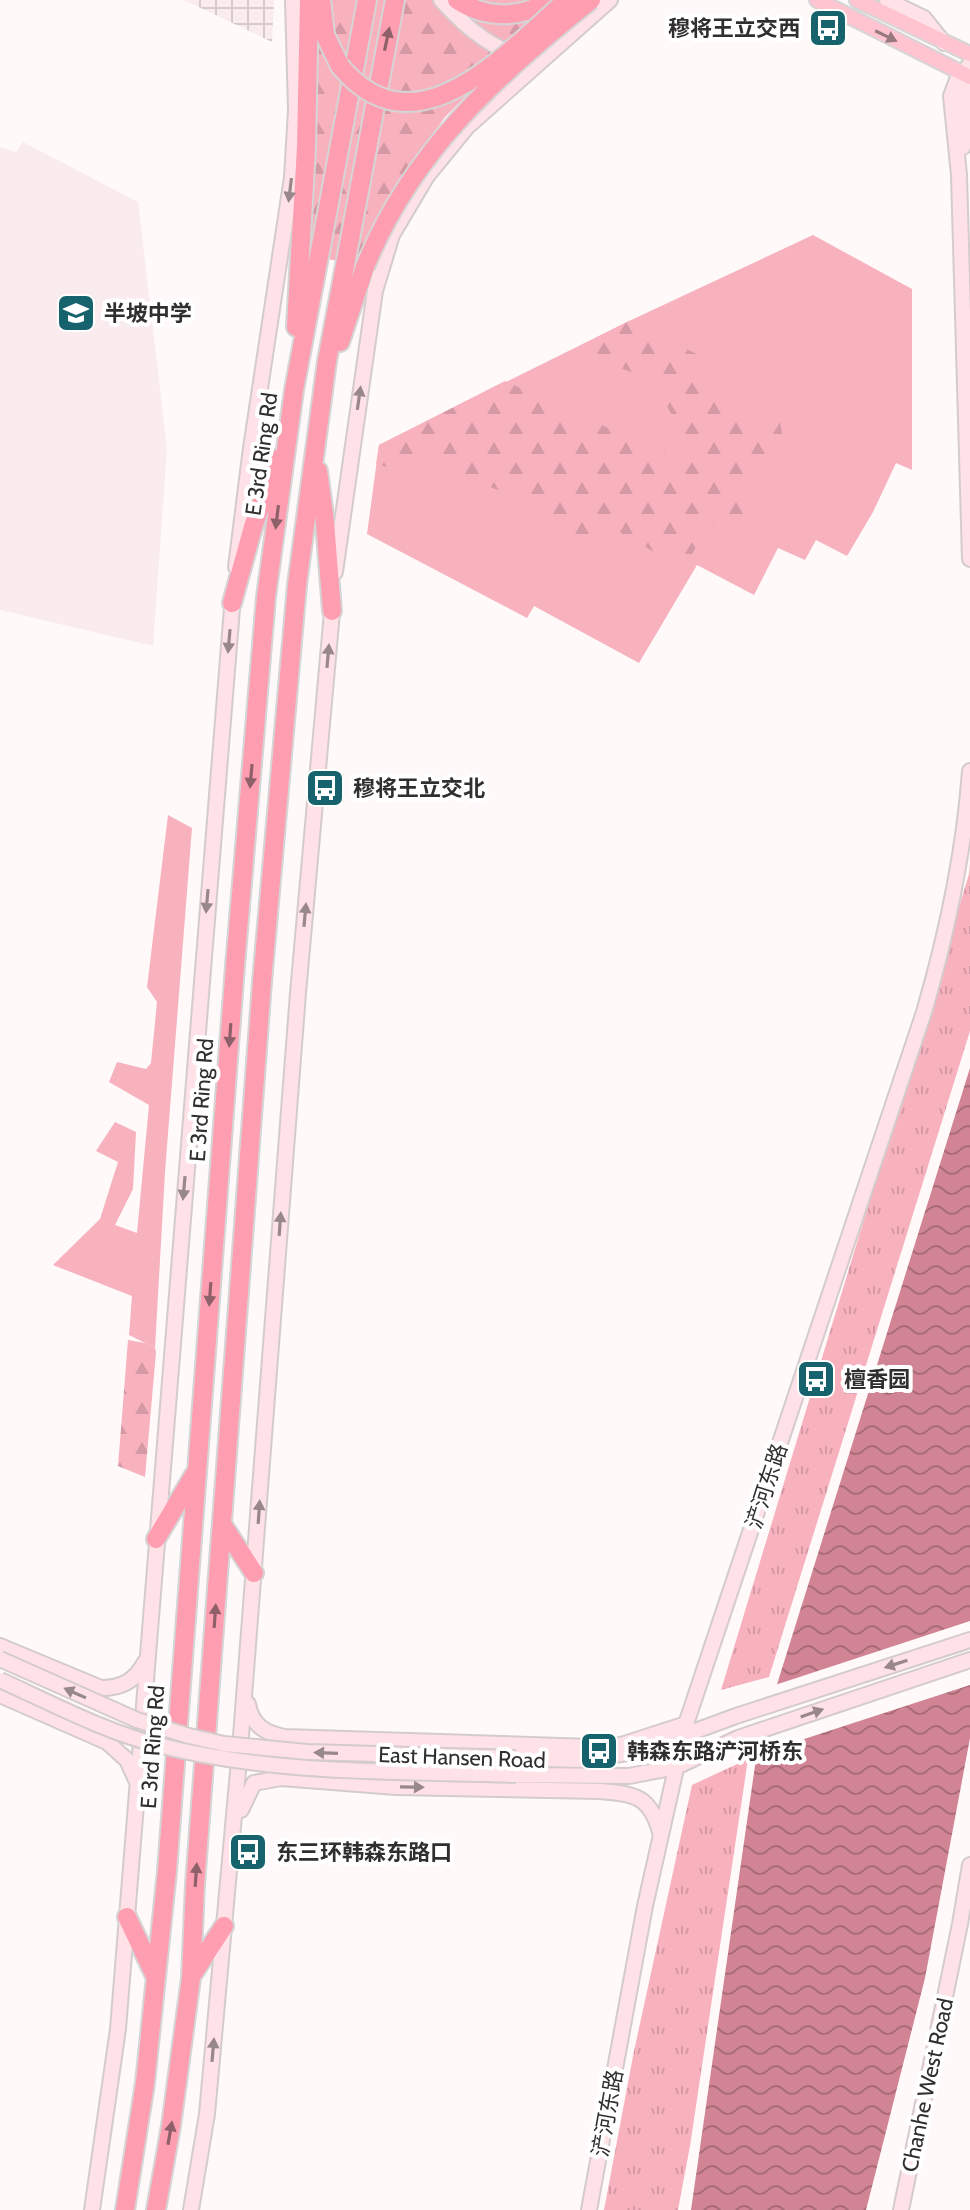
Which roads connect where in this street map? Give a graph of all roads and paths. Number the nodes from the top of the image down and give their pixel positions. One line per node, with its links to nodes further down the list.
1 (293, 0): 24 (main road, one-way to 24)
2 (306, 0): 19 (highway)
3 (321, 0): 9 (highway, bridge)
4 (367, 0): 19 (highway, E 3rd Ring Rd)
5 (395, 0): 20 (highway, one-way to 5)
6 (441, 0): 17 (main road)
7 (457, 0): 8 (highway)
8 (550, 0)
9 (567, 0)
10 (591, 0): 20 (highway, bridge)
11 (610, 0): 17 (main road)
12 (857, 0): 15 (main road)
13 (887, 0): 15 (main road)
14 (817, 1): 18 (main road, one-way to 18)
15 (945, 43): 16 (main road)
16 (970, 54)
17 (538, 63): 25 (main road, one-way to 17)
18 (968, 74): 23 (main road)
19 (294, 390): 21 (highway, E 3rd Ring Rd)
20 (322, 398): 22 (highway)
21 (286, 434): 24 (highway); 27 (highway, E 3rd Ring Rd, one-way to 27)
22 (315, 451): 25 (highway); 28 (highway)
23 (970, 559)
24 (232, 603): 29 (main road, one-way to 29)
25 (332, 611): 30 (main road, one-way to 25)
26 (970, 771): 39 (main road, 浐河东路)
27 (197, 1470): 29 (highway); 51 (highway, E 3rd Ring Rd)
28 (222, 1524): 30 (highway); 50 (highway, one-way to 28)
29 (156, 1539): 33 (main road)
30 (254, 1573): 37 (main road)
31 (970, 1640): 39 (main road, East Hansen Road, one-way to 39)
32 (0, 1646): 33 (main road)
33 (147, 1658): 42 (main road)
34 (0, 1659): 39 (main road, East Hansen Road, one-way to 34, bridge)
35 (970, 1660): 40 (main road, East Hansen Road, one-way to 35)
36 (0, 1680): 41 (main road, East Hansen Road, bridge)
37 (246, 1681): 39 (main road); 46 (main road)
38 (0, 1695): 42 (main road)
39 (685, 1731): 40 (main road, 浐河东路)
40 (676, 1767): 41 (main road, East Hansen Road); 45 (main road, 浐河东路)
41 (572, 1777): 43 (main road); 44 (main road)
42 (138, 1784): 48 (main road)
43 (550, 1789): 44 (main road); 46 (main road, one-way to 43)
44 (600, 1791): 45 (main road)
45 (661, 1834): 56 (main road, 浐河东路)
46 (232, 1837): 49 (main road)
47 (970, 1865): 57 (main road, Chanhe West Road)
48 (127, 1917): 51 (highway); 52 (main road)
49 (224, 1926): 50 (highway); 55 (main road, one-way to 49)
50 (191, 1978): 54 (highway, one-way to 50)
51 (157, 1980): 53 (highway, E 3rd Ring Rd)
52 (92, 2210)
53 (125, 2210)
54 (156, 2210)
55 (191, 2210)
56 (589, 2210)
57 (901, 2210)

